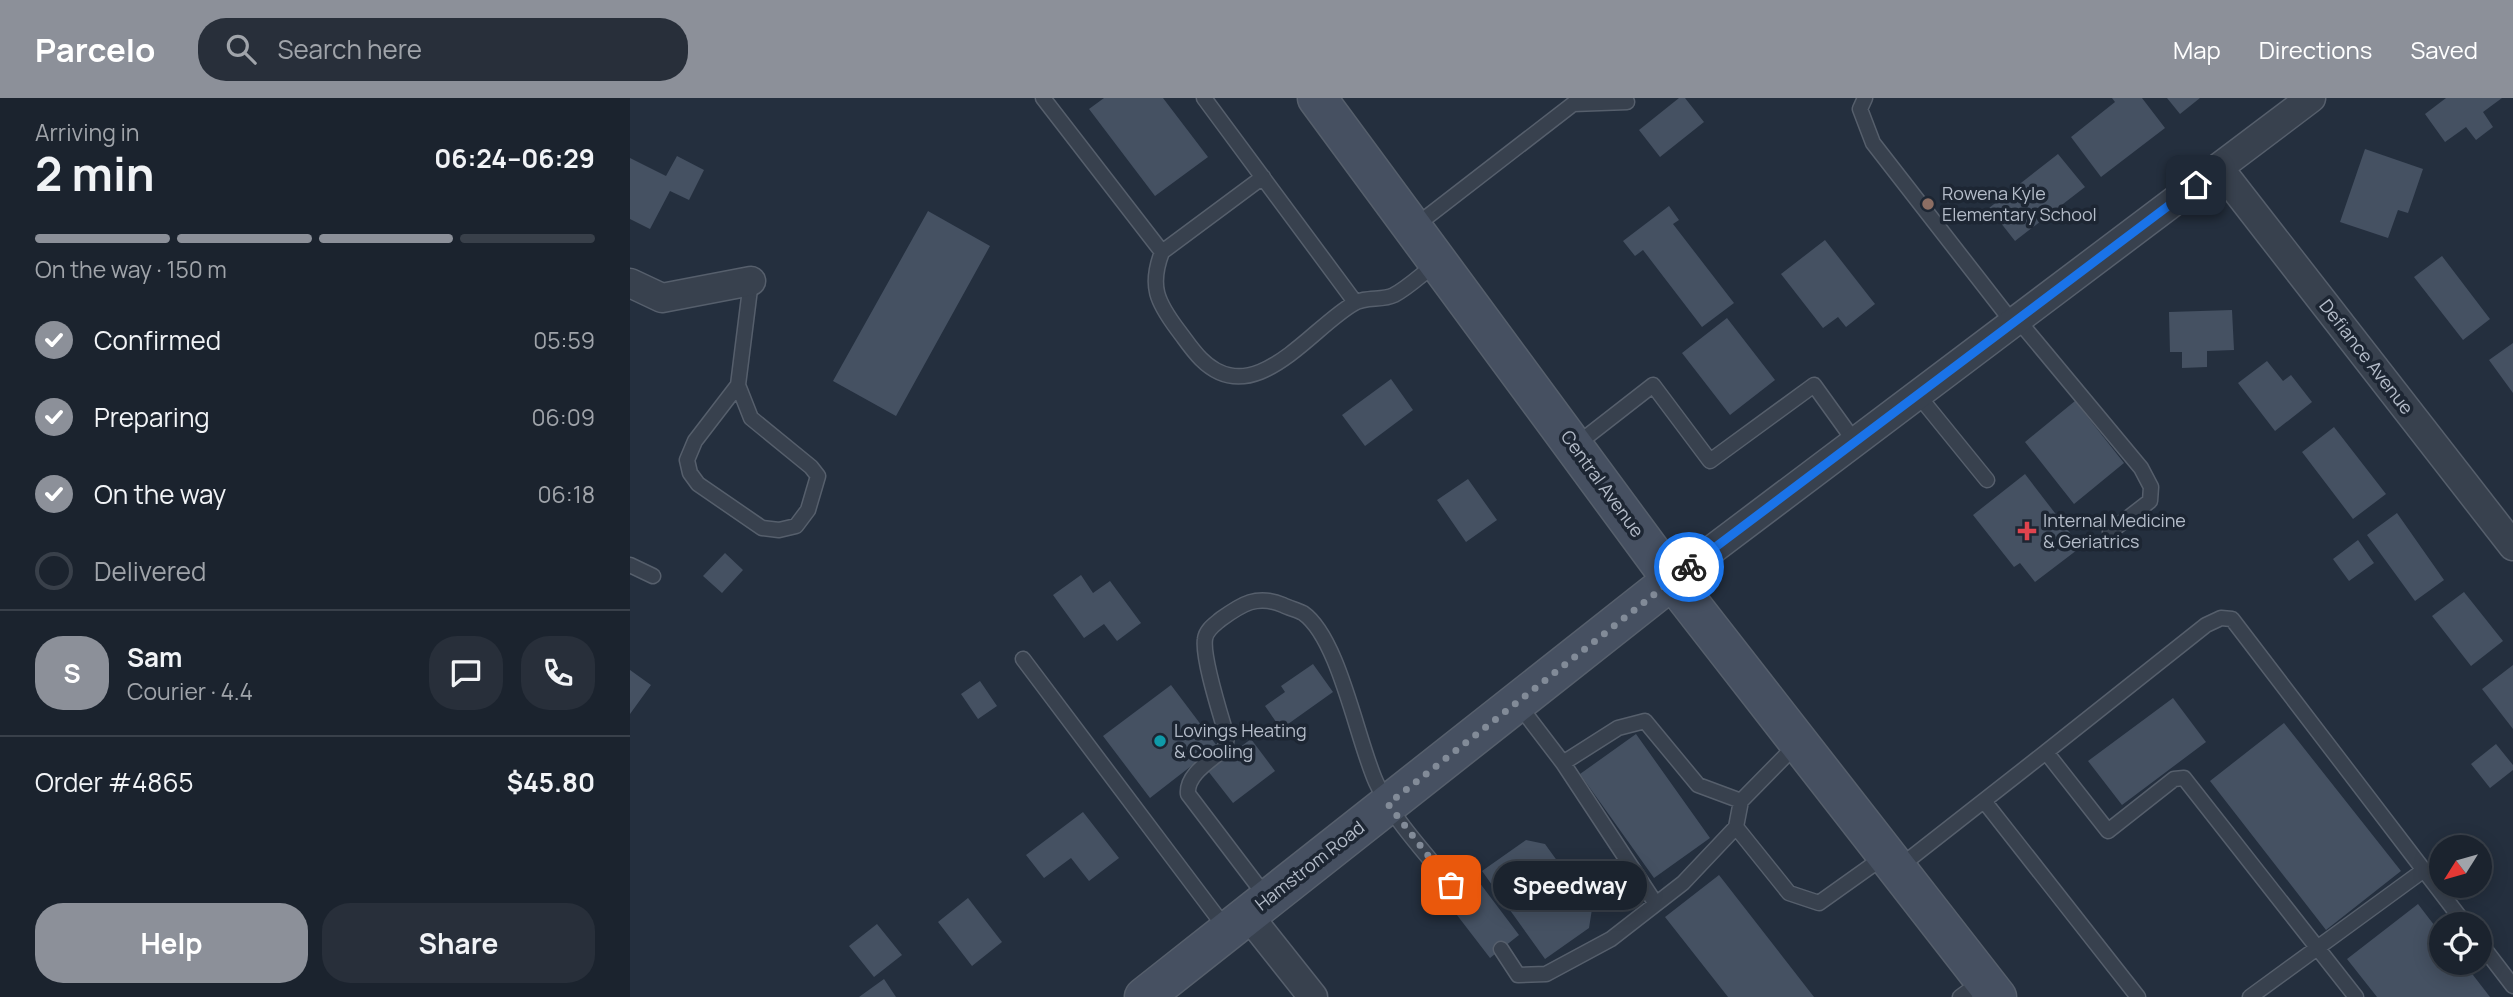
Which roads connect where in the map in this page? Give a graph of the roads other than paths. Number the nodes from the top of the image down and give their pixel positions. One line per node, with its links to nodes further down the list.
1 (1043, 98): 10 (lane)
2 (1204, 98): 8 (lane)
3 (1317, 98): 9 (main road, Central Avenue)
4 (1865, 98): 15 (lane)
5 (2311, 98): 7 (street, Hamstrom Road)
6 (1627, 102): 9 (lane)
7 (2218, 168): 15 (street, Hamstrom Road); 22 (street, Defiance Avenue)
8 (1263, 177): 10 (lane); 14 (lane)
9 (1413, 227): 11 (main road, Central Avenue)
10 (1162, 252): 14 (lane)
11 (1438, 262): 14 (lane); 19 (main road, Central Avenue)
12 (751, 281): 13 (street); 16 (lane)
13 (630, 283)
14 (1355, 302)
15 (2015, 321): 17 (street, Hamstrom Road); 21 (lane)
16 (738, 385): 16 (lane)
17 (1918, 395): 18 (street, Hamstrom Road); 20 (lane)
18 (1855, 442): 19 (lane); 25 (street, Hamstrom Road)
19 (1574, 447): 25 (main road, Central Avenue)
20 (1987, 480)
21 (2110, 532)
22 (2513, 546)
23 (630, 565): 24 (lane)
24 (653, 576)
25 (1672, 580): 27 (main road, Hamstrom Road); 28 (main road, Central Avenue)
26 (1023, 659): 40 (lane)
27 (1517, 703): 30 (lane); 33 (main road, Hamstrom Road)
28 (1799, 743): 31 (lane); 35 (main road, Central Avenue)
29 (2046, 752): 32 (lane); 36 (lane); 41 (lane)
30 (1563, 763): 31 (lane); 38 (lane)
31 (1741, 801): 34 (lane)
32 (1984, 801): 35 (lane); 48 (lane)
33 (1388, 804): 37 (lane); 40 (main road, Hamstrom Road); 40 (lane)
34 (1737, 827): 35 (lane); 38 (lane)
35 (1892, 862): 45 (main road, Central Avenue)
36 (2424, 870): 39 (lane); 41 (lane)
37 (1451, 885)
38 (1656, 904): 42 (lane)
39 (2456, 912)
40 (1248, 915): 46 (main road, Hamstrom Road); 47 (street)
41 (2319, 948): 49 (lane); 50 (lane)
42 (1501, 949)
43 (2492, 959): 44 (lane)
44 (2513, 986)
45 (1980, 991)
46 (1144, 997)
47 (1313, 997)
48 (2138, 997)
49 (2250, 997)
50 (2356, 997)

